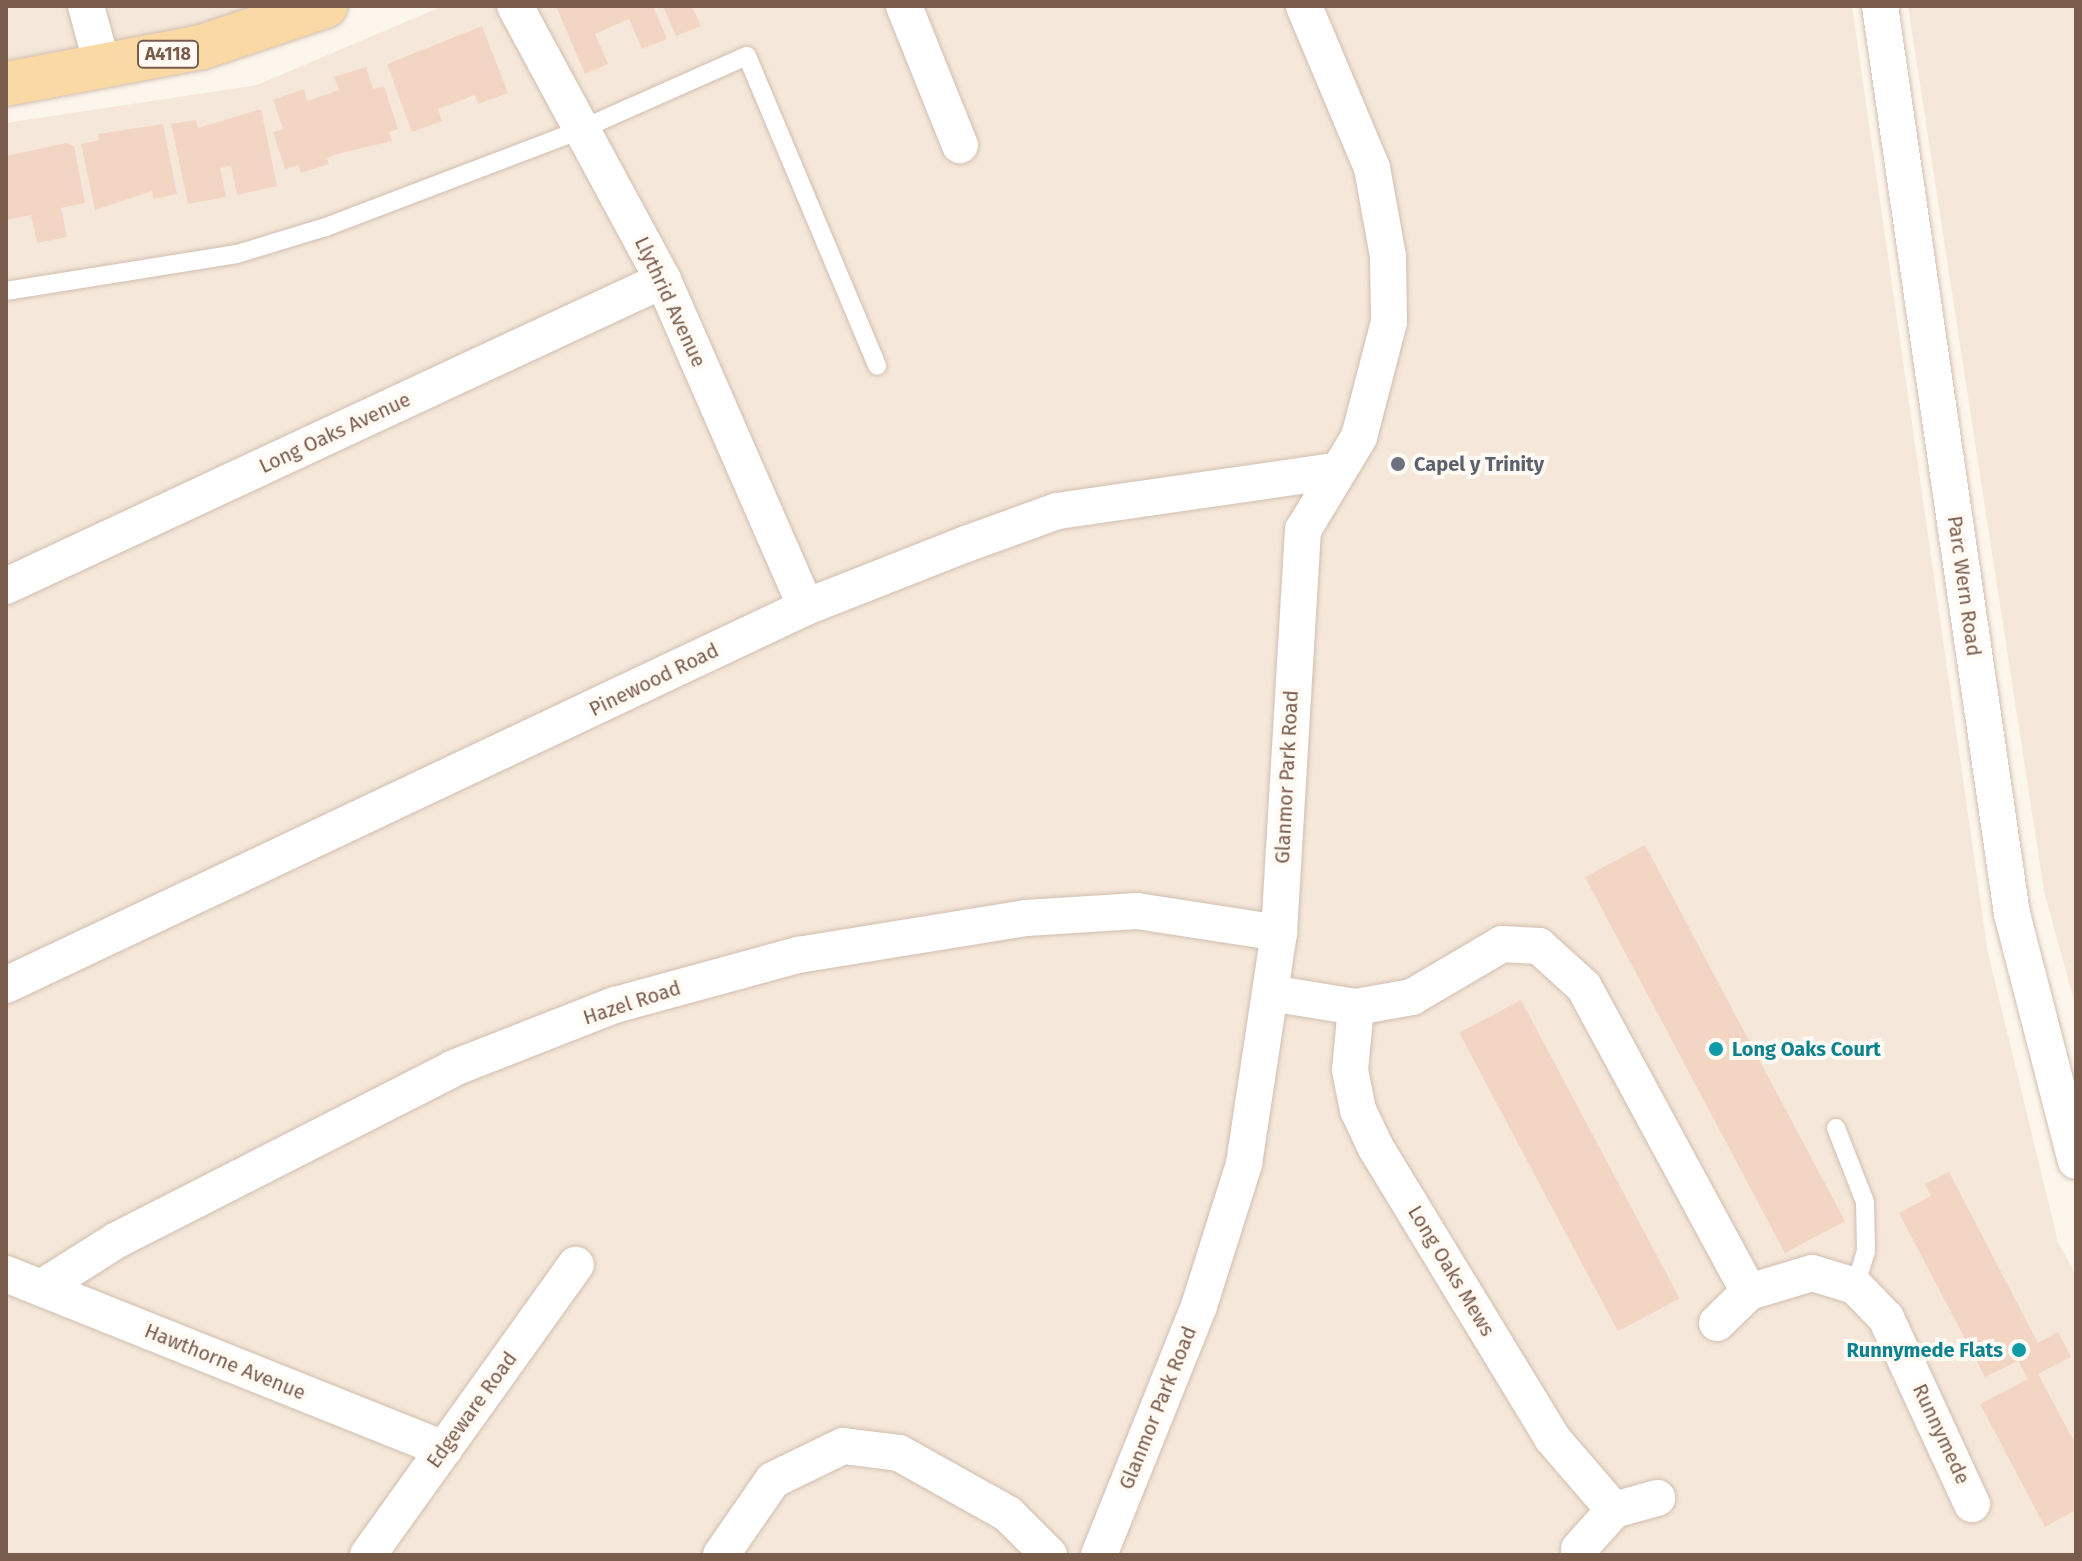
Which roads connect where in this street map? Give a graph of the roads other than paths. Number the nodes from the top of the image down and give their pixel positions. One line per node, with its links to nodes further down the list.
1 (86, 6): 7 (street)
2 (325, 6): 7 (main road, A4118)
3 (515, 6): 9 (street, Llythrid Avenue)
4 (904, 6): 10 (street)
5 (1304, 6): 14 (street, Glanmor Park Road)
6 (1880, 6): 21 (street, Parc Wern Road)
7 (103, 68): 8 (main road, A4118)
8 (6, 84)
9 (582, 129): 11 (street, Llythrid Avenue); 12 (lane); 13 (lane)
10 (960, 145)
11 (663, 280): 15 (street, Long Oaks Avenue); 16 (street, Llythrid Avenue)
12 (6, 291)
13 (877, 366)
14 (1333, 471): 16 (street, Pinewood Road); 17 (street, Glanmor Park Road)
15 (6, 586)
16 (806, 607): 18 (street, Pinewood Road)
17 (1279, 933): 19 (street, Glanmor Park Road); 27 (street, Hazel Road)
18 (6, 985)
19 (1270, 993): 20 (street); 38 (street, Glanmor Park Road)
20 (1356, 1007): 28 (street); 33 (street, Long Oaks Mews)
21 (2067, 1100): 23 (street, Parc Wern Road)
22 (1836, 1128): 26 (lane)
23 (2076, 1161)
24 (576, 1265): 30 (street, Edgeware Road)
25 (6, 1274): 27 (street, Hawthorne Avenue)
26 (1855, 1286): 28 (street); 32 (street, Runnymede)
27 (41, 1288): 30 (street, Hawthorne Avenue)
28 (1749, 1292): 29 (street)
29 (1717, 1323)
30 (444, 1449): 35 (street, Edgeware Road)
31 (1657, 1498): 33 (street)
32 (1972, 1504)
33 (1614, 1510): 34 (street)
34 (1579, 1549)
35 (368, 1555)
36 (721, 1555): 37 (street)
37 (1049, 1555)
38 (1099, 1555)

